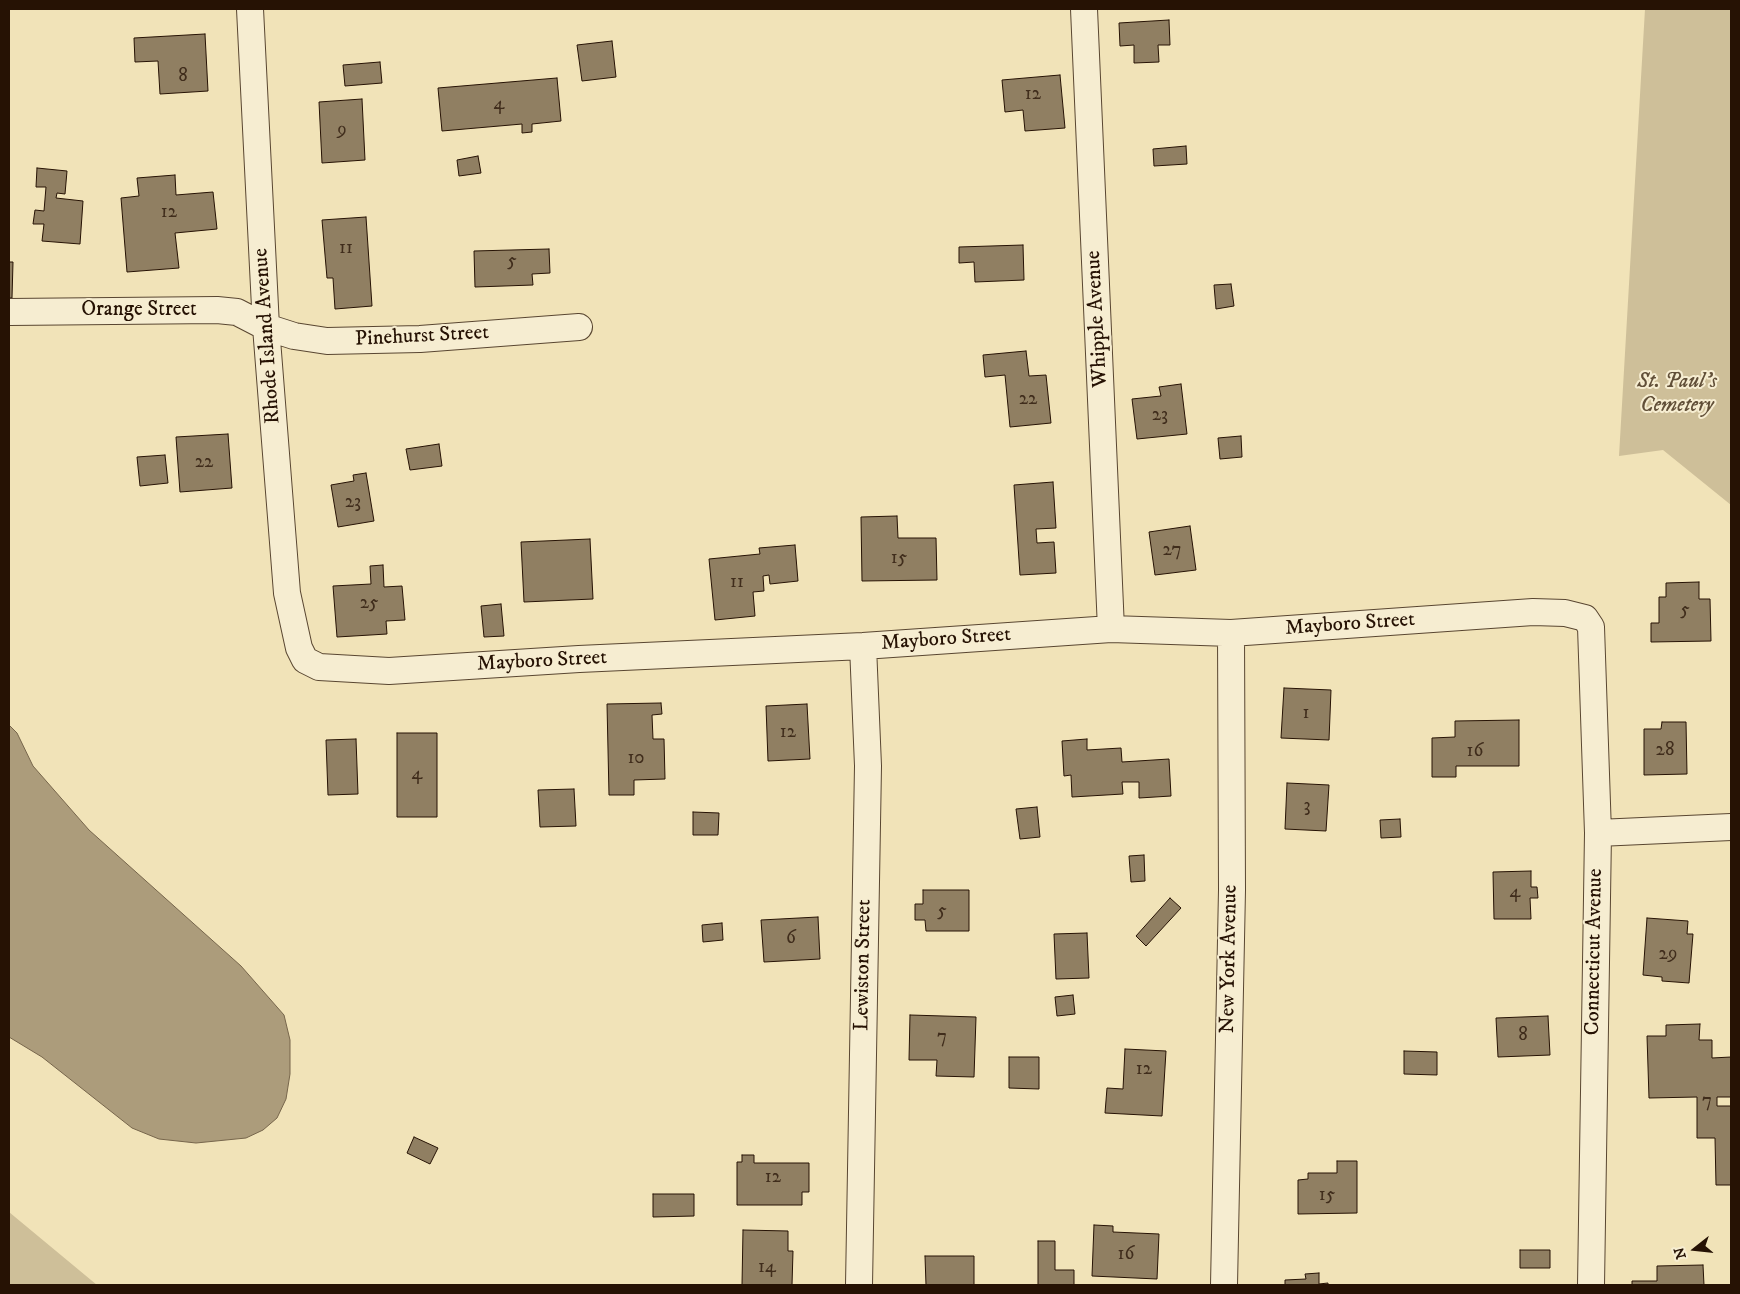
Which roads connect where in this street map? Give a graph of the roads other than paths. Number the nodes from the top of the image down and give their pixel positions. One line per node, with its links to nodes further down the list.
1 (250, 9): 4 (street, Rhode Island Avenue)
2 (1084, 9): 7 (street, Whipple Avenue)
3 (9, 312): 4 (street, Orange Street)
4 (266, 327): 5 (street, Pinehurst Street); 10 (street, Rhode Island Avenue)
5 (579, 327)
6 (1587, 621): 8 (street, Mayboro Street); 12 (street, Connecticut Avenue)
7 (1112, 629): 8 (street, Mayboro Street); 9 (street, Mayboro Street)
8 (1232, 633): 14 (street, New York Avenue)
9 (863, 646): 10 (street, Mayboro Street); 13 (street, Lewiston Street)
10 (305, 660)
11 (1731, 827): 12 (street)
12 (1598, 833): 15 (street, Connecticut Avenue)
13 (859, 1285)
14 (1224, 1285)
15 (1591, 1285)

